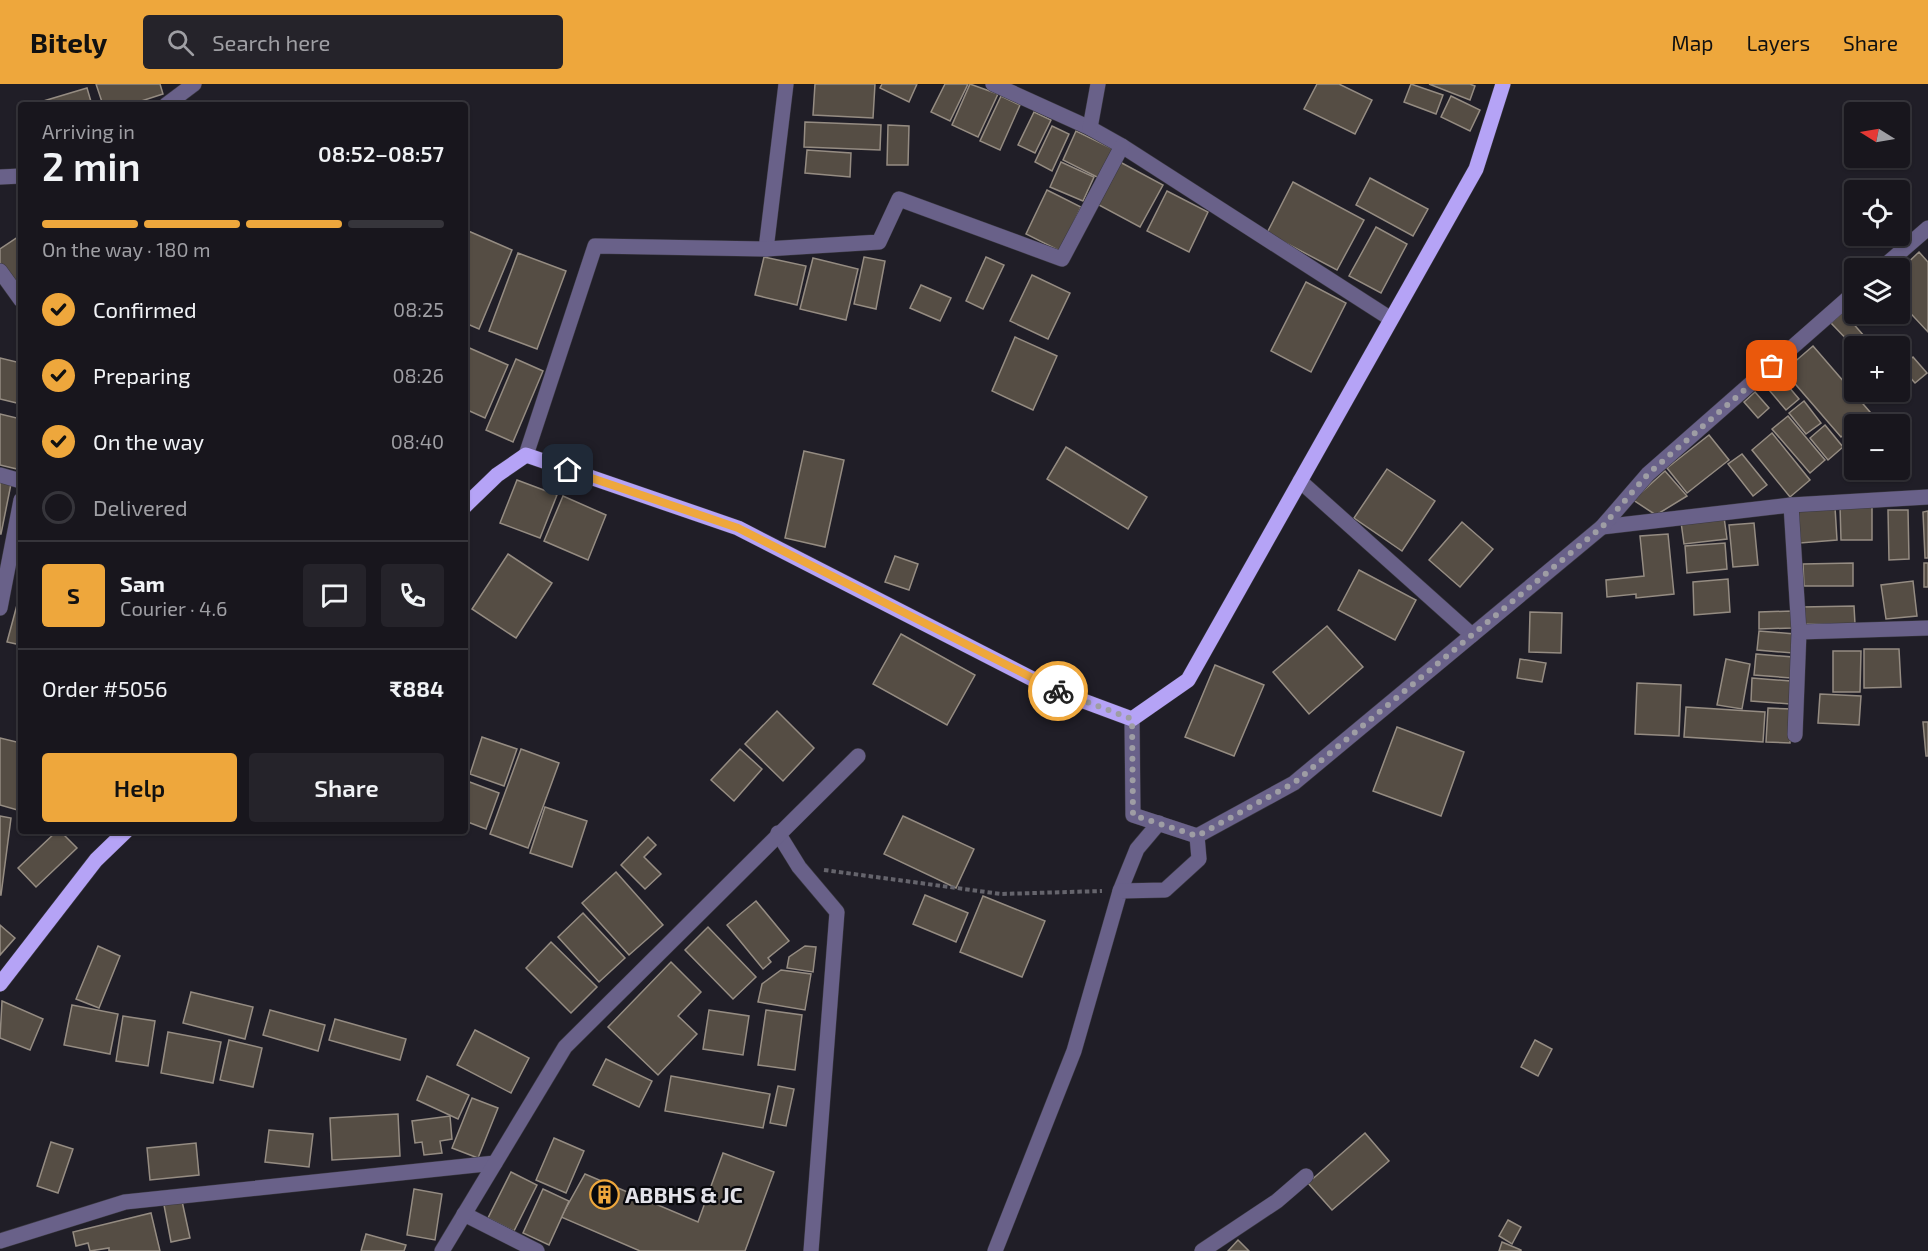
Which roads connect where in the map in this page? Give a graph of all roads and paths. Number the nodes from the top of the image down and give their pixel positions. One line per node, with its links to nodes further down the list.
1 (194, 84): 6 (street)
2 (786, 84): 12 (street)
3 (993, 84): 7 (street)
4 (1098, 84): 7 (street)
5 (1503, 84): 17 (main road)
6 (170, 102)
7 (1090, 128): 8 (street)
8 (1122, 146): 12 (street); 17 (street)
9 (18, 176): 10 (street)
10 (0, 177)
11 (1928, 228): 13 (street)
12 (766, 249): 18 (street)
13 (1894, 258)
14 (0, 271): 15 (street)
15 (18, 296)
16 (1844, 302): 26 (street)
17 (1391, 319): 21 (main road)
18 (526, 455): 23 (main road); 32 (main road)
19 (0, 475): 20 (street)
20 (18, 479)
21 (1300, 481): 31 (street); 32 (main road)
22 (1928, 497): 24 (street)
23 (468, 503)
24 (1791, 505): 26 (street); 30 (street)
25 (18, 510): 27 (street)
26 (1602, 527): 31 (street)
27 (6, 550): 28 (street)
28 (0, 608)
29 (1928, 628): 30 (street)
30 (1799, 632): 33 (street)
31 (1472, 635): 38 (street)
32 (1132, 719): 35 (street)
33 (1795, 735)
34 (858, 756): 36 (street)
35 (1159, 823): 38 (street); 40 (street)
36 (778, 833): 39 (street); 42 (street)
37 (123, 834): 41 (main road)
38 (1197, 836): 40 (street)
39 (799, 867): 40 (path); 48 (street)
40 (1120, 891): 49 (street)
41 (0, 984)
42 (495, 1163): 44 (street); 45 (street)
43 (1306, 1176): 50 (street)
44 (464, 1214): 46 (street); 47 (street)
45 (0, 1241)
46 (441, 1251)
47 (537, 1251)
48 (811, 1251)
49 (995, 1251)
50 (1202, 1251)

